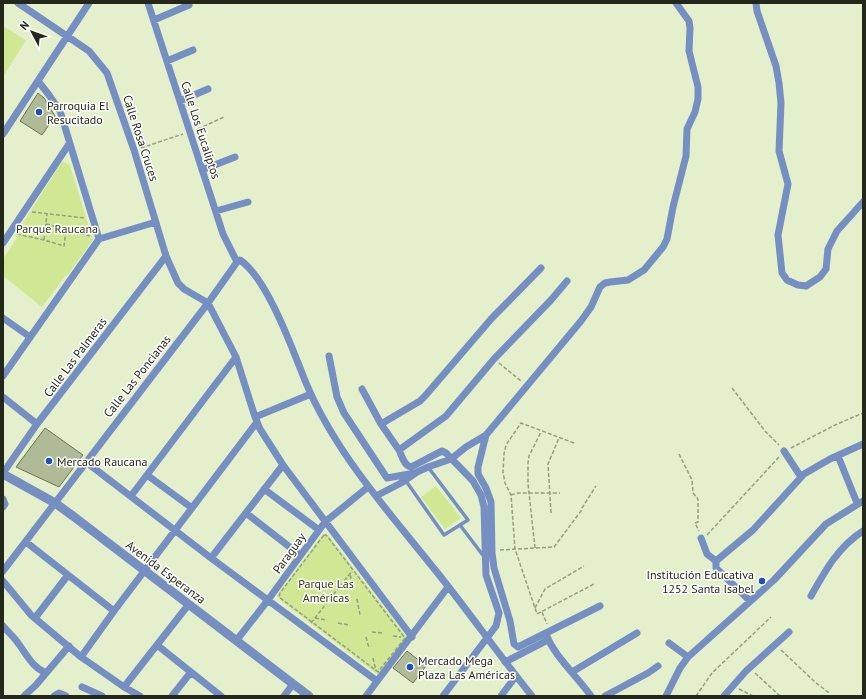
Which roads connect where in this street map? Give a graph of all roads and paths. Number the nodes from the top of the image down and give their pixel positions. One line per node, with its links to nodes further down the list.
1 (18, 3): 8 (street, Calle Rosa Cruces)
2 (90, 3): 8 (street)
3 (148, 3): 7 (street, Calle Los Eucaliptos)
4 (676, 3): 47 (street)
5 (756, 3): 23 (street)
6 (189, 5): 7 (street)
7 (154, 20): 10 (street, Calle Los Eucaliptos)
8 (68, 36): 11 (street); 19 (street, Calle Rosa Cruces)
9 (193, 50): 10 (street)
10 (167, 61): 13 (street, Calle Los Eucaliptos)
11 (38, 81): 17 (street); 18 (street)
12 (208, 89): 13 (street)
13 (180, 101): 16 (street, Calle Los Eucaliptos)
14 (224, 117): 15 (path)
15 (198, 129)
16 (190, 132): 19 (path); 21 (street, Calle Los Eucaliptos)
17 (3, 134)
18 (69, 144): 33 (street); 35 (street)
19 (134, 150): 28 (street, Calle Rosa Cruces)
20 (235, 157): 21 (street)
21 (202, 170): 24 (street, Calle Los Eucaliptos)
22 (248, 202): 24 (street)
23 (863, 202)
24 (216, 211): 37 (street, Calle Los Eucaliptos)
25 (30, 212): 26 (path)
26 (47, 214): 27 (path); 29 (path)
27 (85, 218)
28 (156, 222): 33 (street); 36 (street, Calle Rosa Cruces)
29 (46, 224): 30 (path); 34 (path)
30 (66, 230): 32 (path); 34 (path)
31 (17, 234): 34 (path)
32 (90, 236)
33 (99, 239): 42 (street)
34 (44, 240)
35 (3, 242)
36 (166, 256): 40 (street, Calle Rosa Cruces); 54 (street, Calle Las Palmeras)
37 (237, 262): 40 (street, Calle Las Poncianas); 50 (street)
38 (541, 268): 55 (street)
39 (567, 281): 45 (street)
40 (208, 303): 44 (street); 66 (street, Calle Las Poncianas)
41 (3, 318): 42 (street)
42 (30, 337): 46 (street)
43 (329, 356): 69 (street)
44 (236, 357): 53 (street); 71 (street)
45 (494, 359): 47 (path); 61 (street)
46 (3, 376)
47 (527, 386): 57 (street)
48 (732, 388): 62 (path)
49 (362, 389): 55 (street)
50 (311, 394): 53 (street); 75 (street)
51 (3, 397): 54 (street)
52 (863, 413): 62 (path)
53 (256, 419): 67 (street); 87 (street)
54 (37, 424): 70 (street, Calle Las Palmeras)
55 (382, 424): 61 (street)
56 (541, 432): 58 (path); 77 (path); 80 (path)
57 (486, 435): 65 (street); 99 (street)
58 (559, 438): 59 (path); 78 (path)
59 (574, 443)
60 (863, 444): 64 (street)
61 (399, 450): 65 (street)
62 (784, 451): 72 (street); 95 (path)
63 (680, 454): 95 (path)
64 (838, 456): 72 (street); 84 (street)
65 (452, 459): 68 (street); 102 (street)
66 (86, 462): 81 (street); 85 (street, Calle Las Poncianas)
67 (283, 465): 76 (street); 90 (street)
68 (428, 467): 69 (street); 91 (lane)
69 (417, 472): 73 (street)
70 (3, 474): 85 (street, Avenida Esperanza)
71 (147, 475): 81 (street); 87 (street)
72 (801, 477): 103 (street)
73 (406, 481): 82 (street); 91 (lane)
74 (596, 486): 97 (path)
75 (368, 487): 82 (street); 90 (street, Paraguay)
76 (264, 490): 89 (street); 93 (street)
77 (529, 493): 78 (path); 80 (path); 97 (path)
78 (550, 493): 79 (path); 88 (path)
79 (560, 493)
80 (511, 495): 98 (path)
81 (131, 496): 92 (street)
82 (376, 496): 112 (street)
83 (3, 499): 86 (street)
84 (860, 502): 117 (street)
85 (55, 503): 96 (street, Calle Las Poncianas); 107 (street, Avenida Esperanza)
86 (3, 507)
87 (192, 508): 92 (street)
88 (552, 512)
89 (246, 513): 100 (street); 101 (street)
90 (325, 522): 93 (street, Paraguay); 139 (street)
91 (460, 525): 102 (lane)
92 (175, 529): 101 (street); 107 (street)
93 (319, 530): 100 (street, Paraguay)
94 (863, 531): 114 (street)
95 (701, 538): 103 (street)
96 (26, 542): 106 (street, Calle Las Poncianas); 109 (street)
97 (535, 548): 98 (path)
98 (514, 549): 99 (path); 120 (path)
99 (492, 550): 137 (street)
100 (300, 555): 116 (street, Paraguay)
101 (211, 558): 116 (street)
102 (485, 558): 140 (street)
103 (716, 561): 117 (street)
104 (584, 566): 120 (path)
105 (353, 570): 108 (path); 128 (path); 153 (path)
106 (3, 571)
107 (145, 571): 118 (street, Avenida Esperanza); 121 (street)
108 (350, 574): 113 (path); 126 (path)
109 (68, 575): 121 (street); 125 (street)
110 (3, 581): 125 (street)
111 (594, 584): 122 (path)
112 (448, 587): 139 (street); 140 (street)
113 (354, 588)
114 (811, 596)
115 (357, 599): 123 (path)
116 (268, 600): 132 (street); 141 (street, Paraguay)
117 (750, 601): 147 (street)
118 (189, 604): 141 (street, Avenida Esperanza); 143 (street)
119 (600, 606): 137 (street)
120 (535, 608): 122 (path)
121 (114, 611): 148 (street)
122 (542, 612): 137 (path)
123 (360, 615)
124 (771, 617): 180 (path)
125 (35, 618): 145 (street)
126 (315, 618): 127 (path); 128 (path)
127 (327, 620)
128 (312, 622): 132 (path); 153 (path)
129 (338, 623): 130 (path)
130 (350, 625)
131 (3, 627): 156 (street)
132 (306, 629): 158 (street)
133 (372, 632): 135 (path)
134 (789, 632): 144 (street)
135 (382, 633)
136 (636, 633): 155 (street)
137 (548, 635): 150 (street); 155 (street)
138 (366, 637): 146 (path)
139 (412, 637): 158 (street)
140 (487, 637): 150 (street); 174 (street)
141 (236, 641): 159 (street, Avenida Esperanza)
142 (669, 643): 147 (street)
143 (157, 645): 154 (street); 162 (street)
144 (775, 645): 152 (street); 163 (path)
145 (69, 646): 148 (street); 156 (street)
146 (369, 648)
147 (688, 657): 179 (street)
148 (82, 658): 162 (street)
149 (373, 658): 153 (path)
150 (505, 662): 157 (street)
151 (658, 666): 178 (street)
152 (750, 668): 160 (street); 183 (path)
153 (376, 671): 158 (path)
154 (191, 672): 169 (street); 170 (street)
155 (572, 672): 177 (street)
156 (46, 673): 164 (street)
157 (516, 676): 175 (street); 176 (street)
158 (374, 679): 173 (street)
159 (293, 684): 171 (street); 172 (street, Avenida Esperanza)
160 (733, 685): 181 (street); 182 (path)
161 (82, 687): 167 (street)
162 (124, 687): 168 (street)
163 (829, 693)
164 (24, 696)
165 (54, 696): 166 (street)
166 (66, 696)
167 (102, 696)
168 (140, 696)
169 (172, 696)
170 (221, 696)
171 (284, 696)
172 (309, 696)
173 (366, 696)
174 (442, 696)
175 (501, 696)
176 (532, 696)
177 (589, 696)
178 (605, 696)
179 (666, 696)
180 (696, 696)
181 (724, 696)
182 (754, 696)
183 (780, 696)

